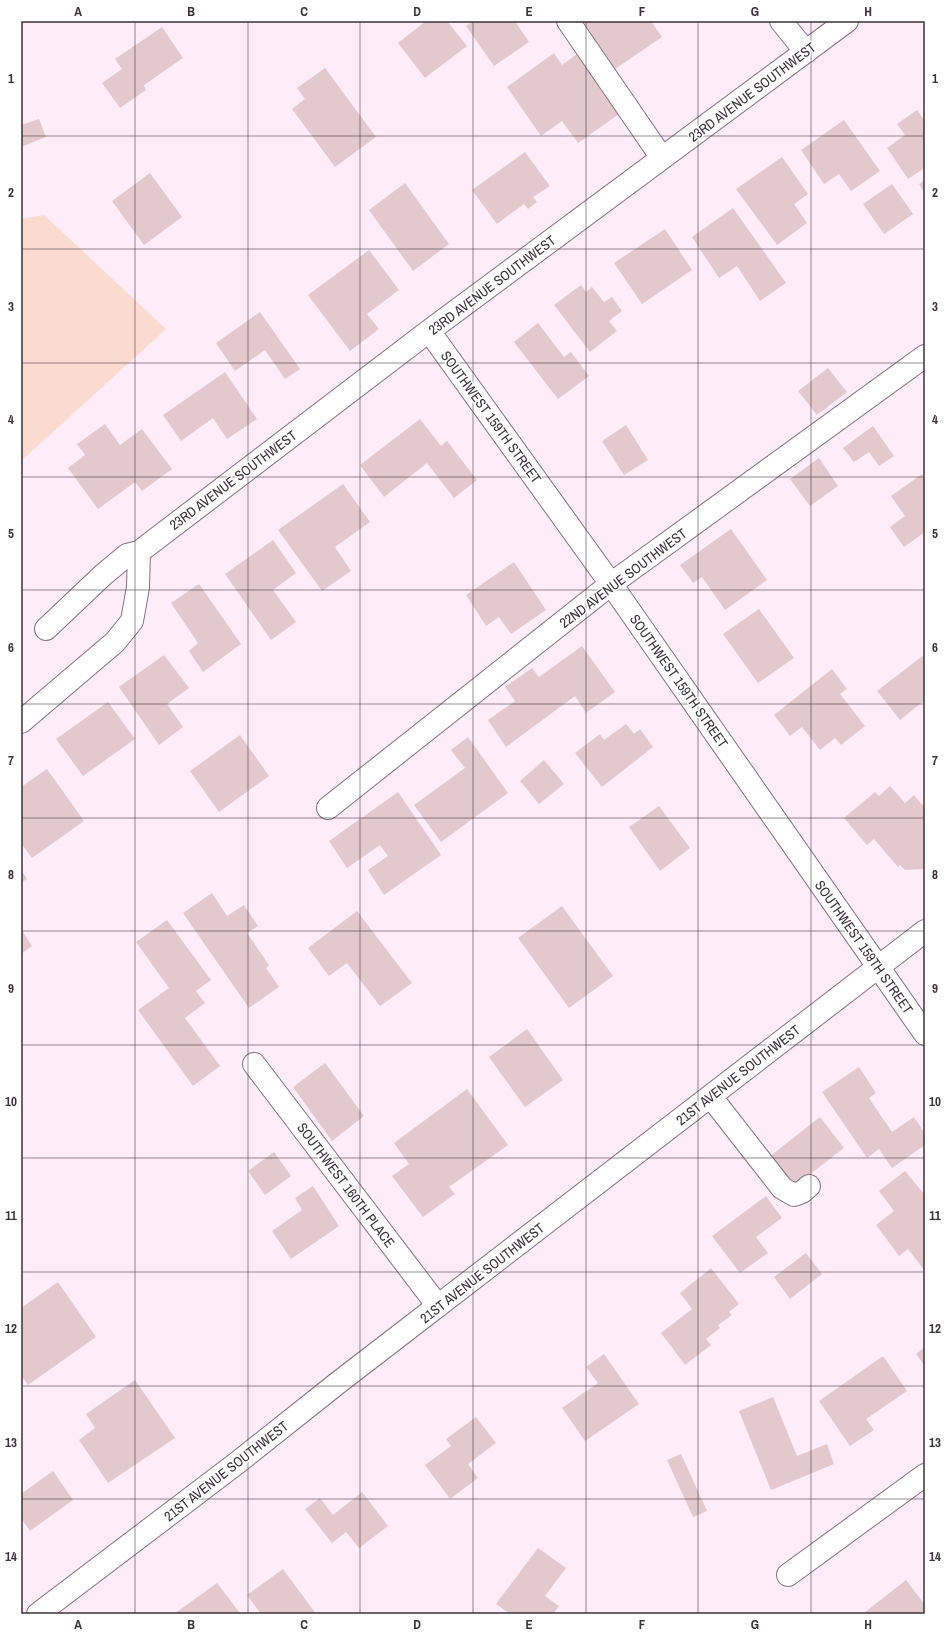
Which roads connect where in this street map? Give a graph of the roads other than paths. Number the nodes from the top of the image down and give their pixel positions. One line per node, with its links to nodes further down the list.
1 (568, 21): 5 (street)
2 (781, 21): 4 (street)
3 (847, 21): 4 (street, 23RD AVENUE SOUTHWEST)
4 (806, 52): 5 (street, 23RD AVENUE SOUTHWEST)
5 (662, 158): 6 (street, 23RD AVENUE SOUTHWEST)
6 (429, 331): 8 (street, 23RD AVENUE SOUTHWEST); 9 (street, SOUTHWEST 159TH STREET)
7 (925, 356): 9 (street, 22ND AVENUE SOUTHWEST)
8 (138, 552): 10 (street, 23RD AVENUE SOUTHWEST); 11 (street)
9 (611, 584): 12 (street, 22ND AVENUE SOUTHWEST); 14 (street, SOUTHWEST 159TH STREET)
10 (46, 629)
11 (21, 722)
12 (328, 808)
13 (925, 931): 14 (street, 21ST AVENUE SOUTHWEST)
14 (878, 967): 15 (street, SOUTHWEST 159TH STREET); 17 (street, 21ST AVENUE SOUTHWEST)
15 (925, 1034)
16 (254, 1064): 19 (street, SOUTHWEST 160TH PLACE)
17 (710, 1097): 18 (street); 19 (street, 21ST AVENUE SOUTHWEST)
18 (809, 1186)
19 (438, 1306): 22 (street, 21ST AVENUE SOUTHWEST)
20 (925, 1475): 21 (street)
21 (788, 1575)
22 (38, 1614)

